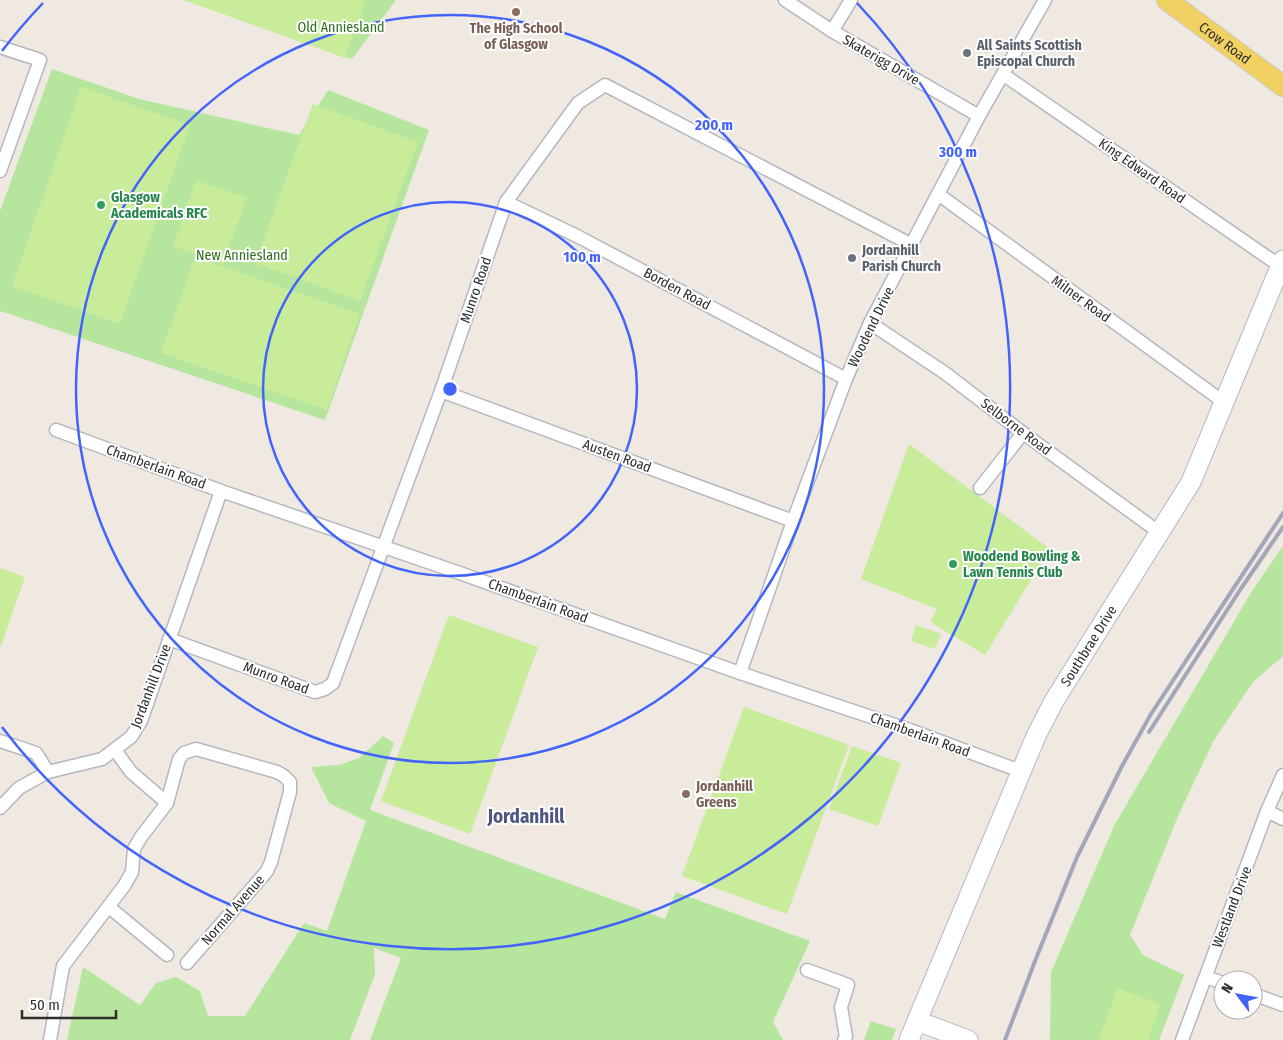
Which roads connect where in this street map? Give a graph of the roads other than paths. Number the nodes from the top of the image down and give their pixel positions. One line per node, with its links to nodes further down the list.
1 (785, 0): 5 (street, Skaterigg Drive)
2 (851, 0): 5 (street)
3 (1046, 0): 7 (street, Woodend Drive)
4 (1167, 0): 8 (main road, Crow Road)
5 (832, 31): 9 (street, Skaterigg Drive)
6 (0, 47): 10 (street)
7 (1004, 75): 9 (street, Woodend Drive); 14 (street, King Edward Road)
8 (1283, 86)
9 (980, 116): 11 (street, Woodend Drive)
10 (0, 171)
11 (938, 194): 13 (street, Woodend Drive); 18 (street, Milner Road)
12 (506, 202): 13 (street, Munro Road); 16 (street, Borden Road); 17 (street, Munro Road)
13 (912, 245): 15 (street, Woodend Drive)
14 (1282, 263): 18 (street, Southbrae Drive)
15 (870, 323): 16 (street, Woodend Drive); 20 (street, Selborne Road)
16 (846, 379): 23 (street, Woodend Drive)
17 (441, 391): 23 (street, Austen Road); 25 (street, Munro Road)
18 (1225, 403): 24 (street, Southbrae Drive)
19 (56, 430): 22 (street, Chamberlain Road)
20 (1023, 433): 21 (street); 24 (street, Selborne Road)
21 (980, 488)
22 (221, 491): 25 (street, Chamberlain Road); 26 (street, Jordanhill Drive)
23 (793, 521): 27 (street, Woodend Drive)
24 (1160, 533): 30 (street, Southbrae Drive)
25 (383, 547): 26 (street, Munro Road); 27 (street, Chamberlain Road)
26 (169, 639): 29 (street, Jordanhill Drive)
27 (740, 673): 30 (street, Chamberlain Road)
28 (0, 741): 31 (street)
29 (115, 750): 31 (street, Jordanhill Drive); 33 (street)
30 (1020, 771): 45 (street, Southbrae Drive)
31 (48, 772): 34 (street, Jordanhill Drive)
32 (1283, 775): 35 (street, Westland Drive)
33 (168, 803): 37 (street, Normal Avenue); 39 (street, Normal Avenue)
34 (0, 808)
35 (1267, 811): 36 (street); 41 (street, Westland Drive)
36 (1283, 819)
37 (108, 907): 38 (street); 46 (street)
38 (167, 954)
39 (187, 963)
40 (807, 970): 47 (street)
41 (1206, 977): 42 (street); 50 (street, Westland Drive)
42 (1213, 979)
43 (1263, 997): 44 (street)
44 (1283, 1004)
45 (917, 1021): 48 (street, Southbrae Drive); 49 (street)
46 (50, 1040)
47 (844, 1040)
48 (909, 1040)
49 (968, 1040)
50 (1182, 1040)

